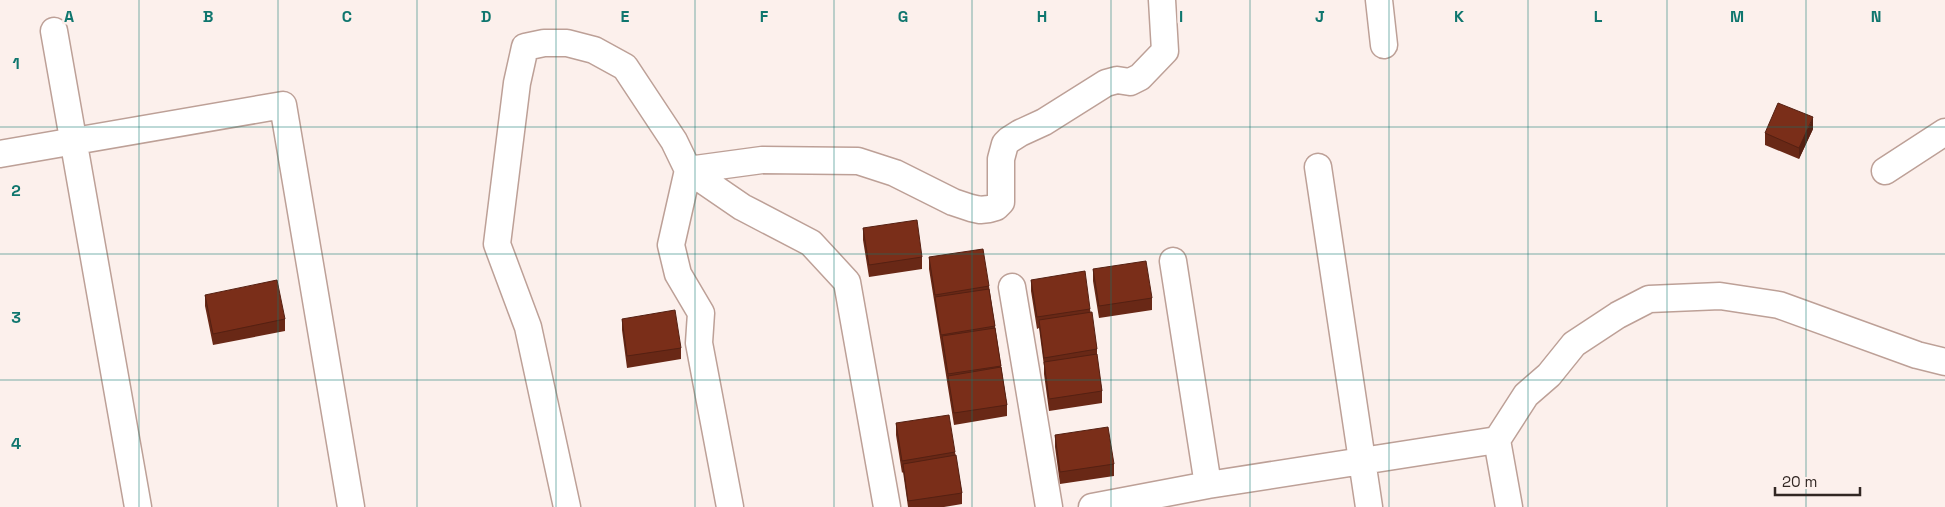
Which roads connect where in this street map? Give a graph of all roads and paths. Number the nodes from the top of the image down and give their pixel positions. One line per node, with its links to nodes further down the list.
1 (1162, 0): 10 (street)
2 (1378, 0): 4 (street)
3 (54, 31): 6 (street)
4 (1384, 45)
5 (1945, 132): 7 (street)
6 (73, 141): 8 (street); 17 (street); 18 (street)
7 (1945, 149)
8 (0, 154)
9 (1318, 167): 15 (street)
10 (688, 170): 19 (street); 20 (street); 21 (street)
11 (1173, 261): 16 (street)
12 (1012, 287): 22 (street)
13 (1945, 362): 14 (street)
14 (1497, 440): 15 (street); 25 (street)
15 (1362, 461): 16 (street); 24 (street)
16 (1208, 485): 23 (street)
17 (138, 507)
18 (351, 507)
19 (567, 507)
20 (730, 507)
21 (887, 507)
22 (1048, 507)
23 (1092, 507)
24 (1369, 507)
25 (1509, 507)

